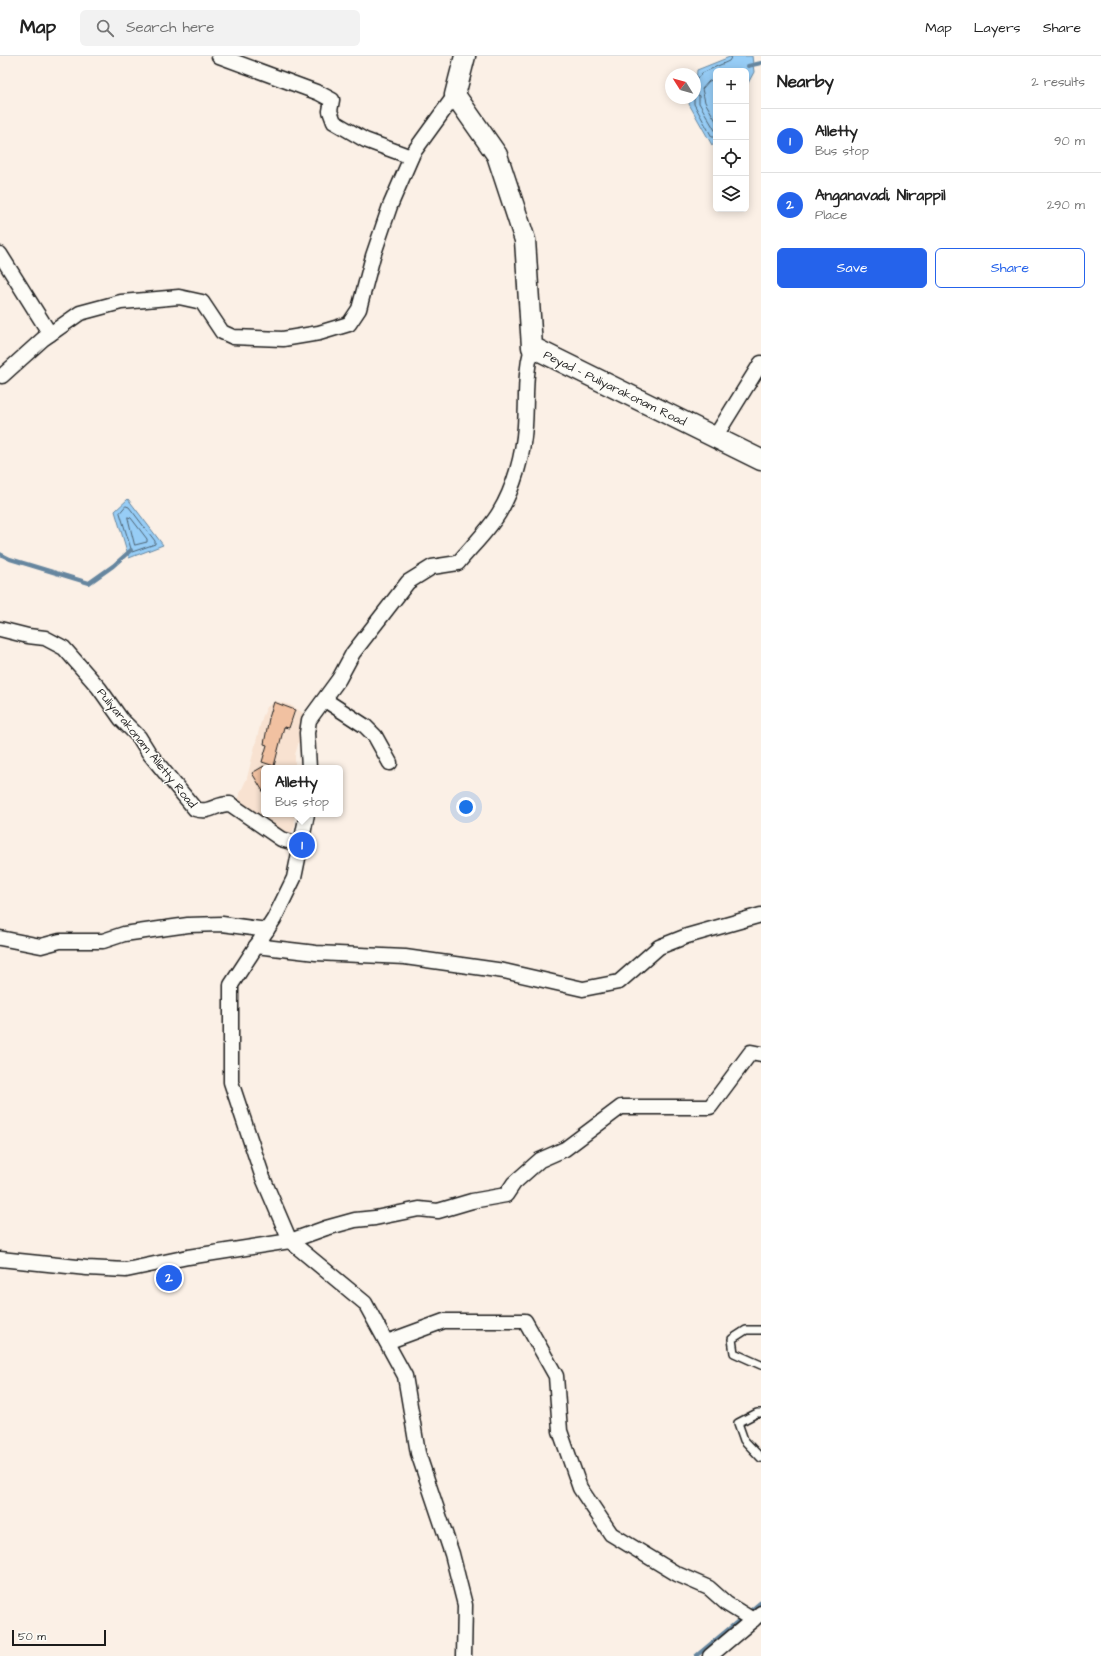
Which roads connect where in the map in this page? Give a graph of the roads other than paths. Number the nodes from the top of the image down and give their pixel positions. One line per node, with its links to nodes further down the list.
1 (219, 56): 4 (street)
2 (465, 56): 3 (main road)
3 (455, 95): 4 (street); 7 (main road, Peyad - Puliyarakonam Road)
4 (411, 157): 6 (street)
5 (0, 254): 6 (street)
6 (50, 334): 9 (street)
7 (532, 347): 10 (main road, Peyad - Puliyarakonam Road); 13 (street)
8 (761, 363): 10 (street)
9 (2, 376)
10 (715, 438): 11 (main road, Peyad - Puliyarakonam Road)
11 (761, 460)
12 (0, 629): 17 (street, Puliyarakonam Alletty Road)
13 (325, 700): 14 (street); 15 (street)
14 (390, 763)
15 (308, 765)
16 (307, 817): 17 (street)
17 (302, 845): 19 (street)
18 (761, 915): 21 (street)
19 (267, 930): 20 (street); 21 (street)
20 (0, 938)
21 (256, 946): 23 (street)
22 (761, 1054): 23 (street)
23 (290, 1241): 24 (street); 26 (street)
24 (0, 1258)
25 (761, 1330): 27 (lane)
26 (387, 1342): 30 (street); 31 (street)
27 (761, 1365)
28 (761, 1414): 29 (lane)
29 (761, 1458)
30 (756, 1618): 32 (street)
31 (464, 1656)
32 (710, 1656)

